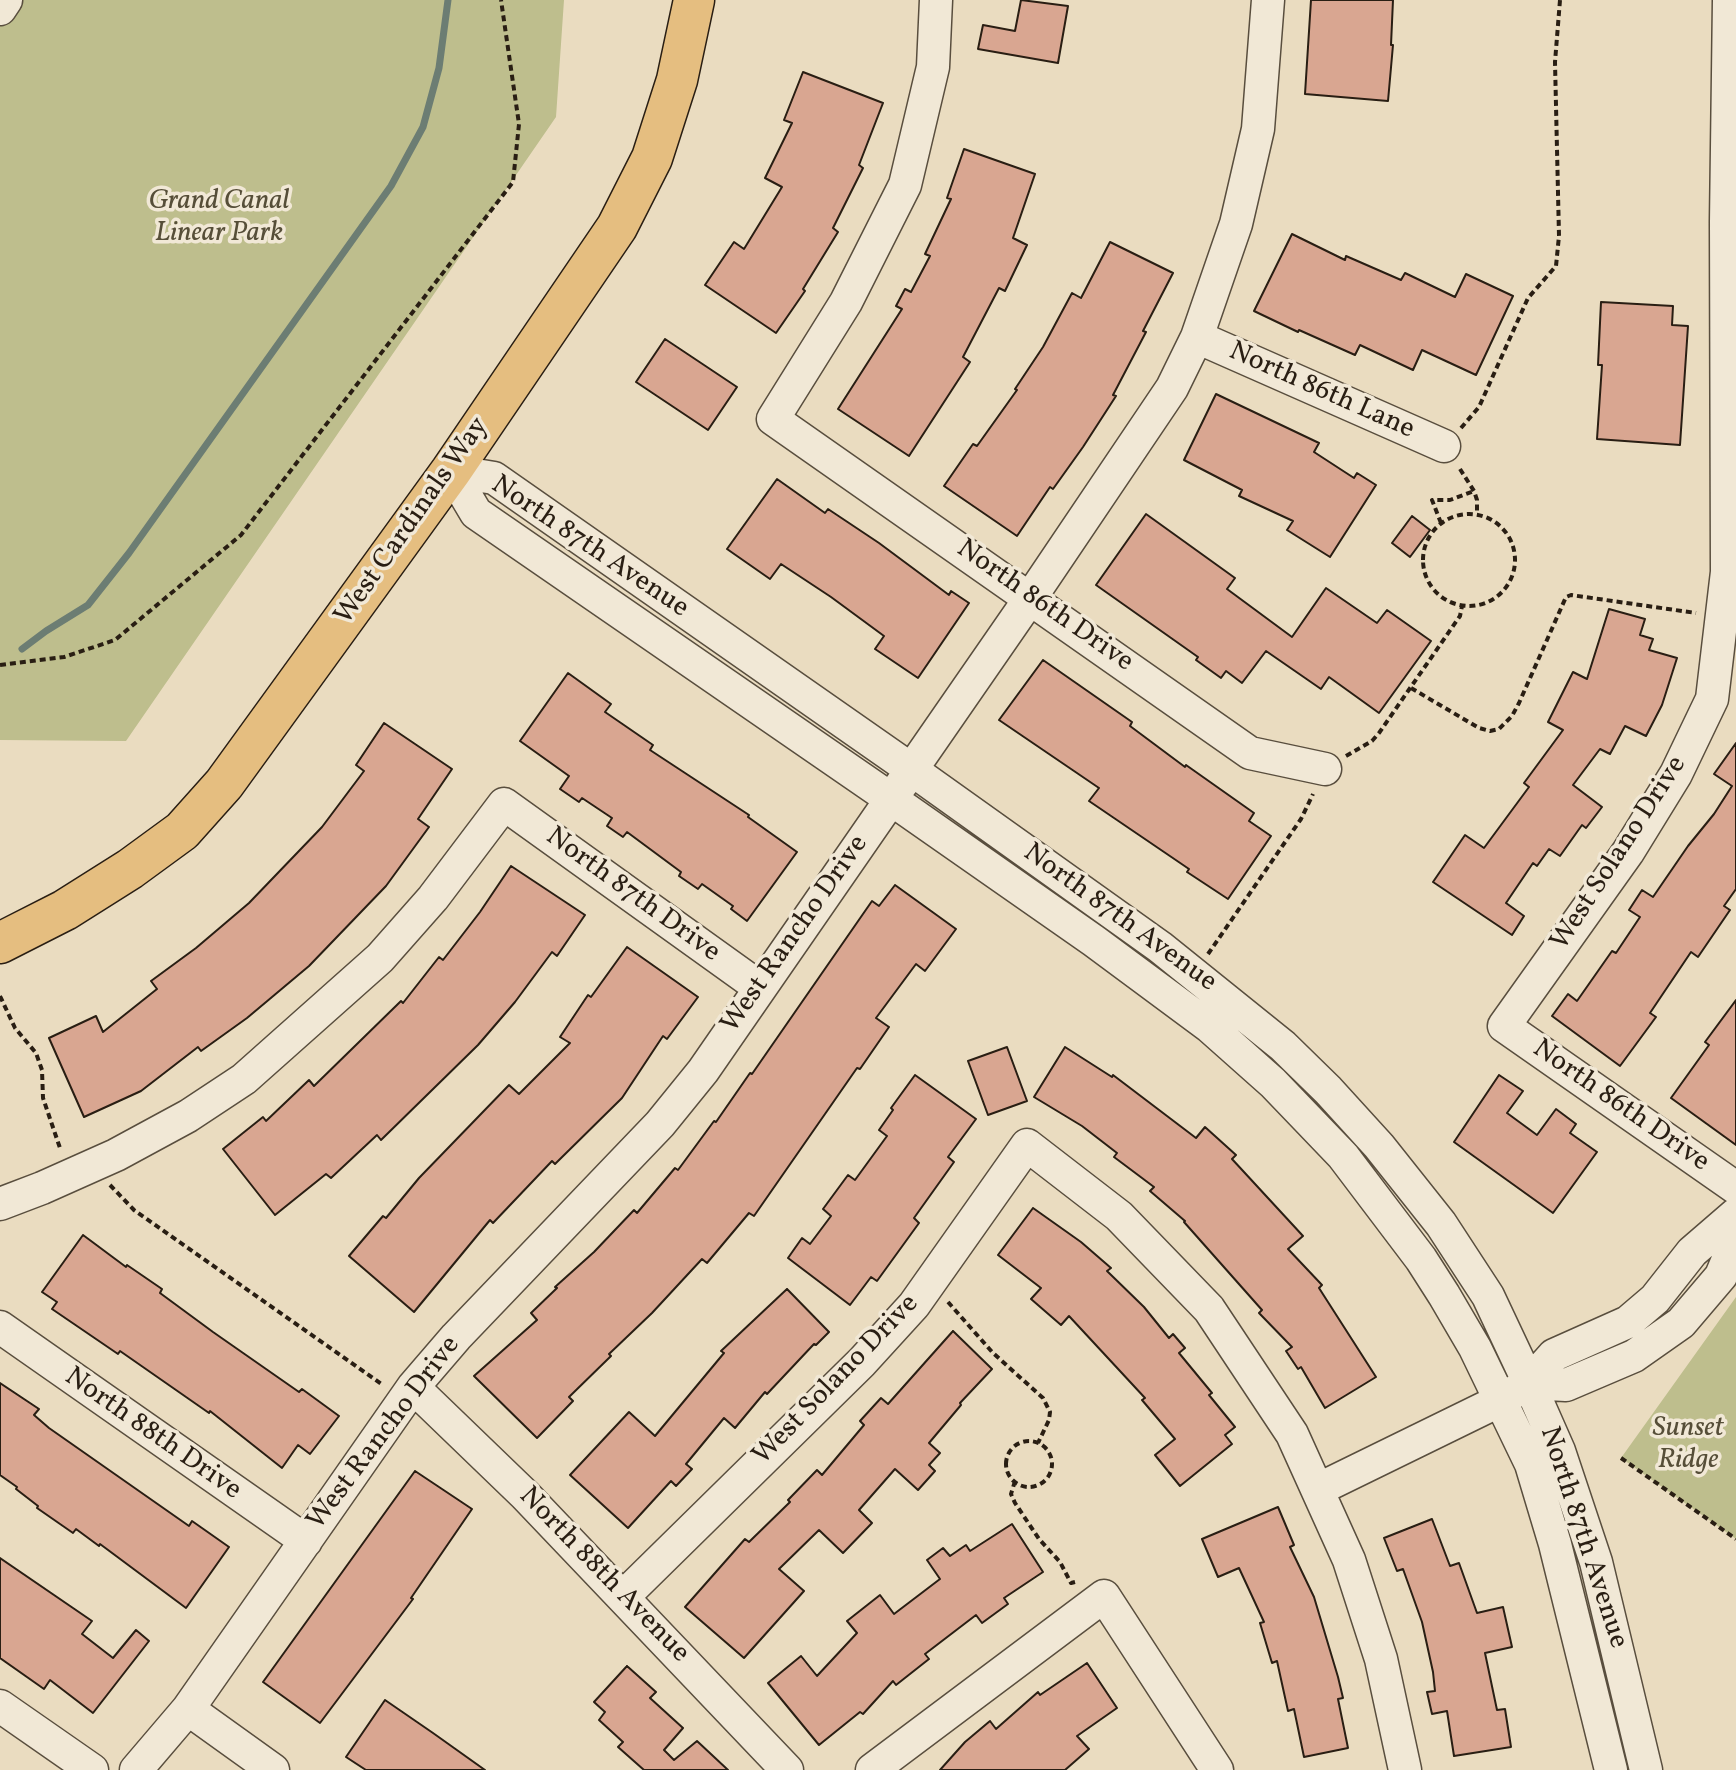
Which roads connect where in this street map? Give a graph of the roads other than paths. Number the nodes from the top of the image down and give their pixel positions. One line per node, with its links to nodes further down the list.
1 (6, 0): 6 (street)
2 (694, 0): 11 (main road, West Cardinals Way)
3 (936, 0): 12 (street, North 86th Drive)
4 (1268, 0): 8 (street, West Rancho Drive)
5 (1729, 0): 7 (street, West Solano Drive)
6 (0, 9)
7 (1731, 51): 9 (street, West Solano Drive)
8 (1197, 337): 10 (street, North 86th Lane); 12 (street, West Rancho Drive)
9 (1731, 370): 13 (street, West Solano Drive)
10 (1444, 446)
11 (451, 471): 15 (street, North 87th Avenue); 16 (street, North 87th Avenue); 17 (main road, West Cardinals Way)
12 (1031, 597): 14 (street, North 86th Drive); 15 (street, West Rancho Drive)
13 (1724, 704): 19 (street, West Solano Drive)
14 (1325, 769)
15 (912, 770): 16 (street, West Rancho Drive); 27 (street, North 87th Avenue)
16 (891, 799): 18 (street, West Rancho Drive); 29 (street, North 87th Avenue)
17 (0, 943)
18 (759, 987): 21 (street, North 87th Drive); 28 (street, West Rancho Drive)
19 (1504, 1026): 20 (street, North 86th Drive)
20 (1736, 1188)
21 (0, 1204)
22 (1736, 1214): 24 (street)
23 (1736, 1240): 25 (street)
24 (1667, 1285): 25 (street); 27 (street)
25 (1694, 1308): 27 (street)
26 (0, 1327): 31 (street, North 88th Drive)
27 (1529, 1383): 29 (street); 43 (street, North 87th Avenue)
28 (401, 1388): 31 (street, West Rancho Drive); 32 (street, North 88th Avenue)
29 (1501, 1400): 30 (street); 42 (street, North 87th Avenue)
30 (1319, 1489): 32 (street, West Solano Drive); 41 (street)
31 (306, 1541): 34 (street, West Rancho Drive)
32 (623, 1597): 38 (street, North 88th Avenue)
33 (0, 1706): 35 (street)
34 (188, 1709): 36 (street, West Rancho Drive); 37 (street)
35 (92, 1770)
36 (136, 1770)
37 (273, 1770)
38 (787, 1770)
39 (872, 1770): 40 (street)
40 (1217, 1770)
41 (1405, 1770)
42 (1611, 1770)
43 (1646, 1770)

